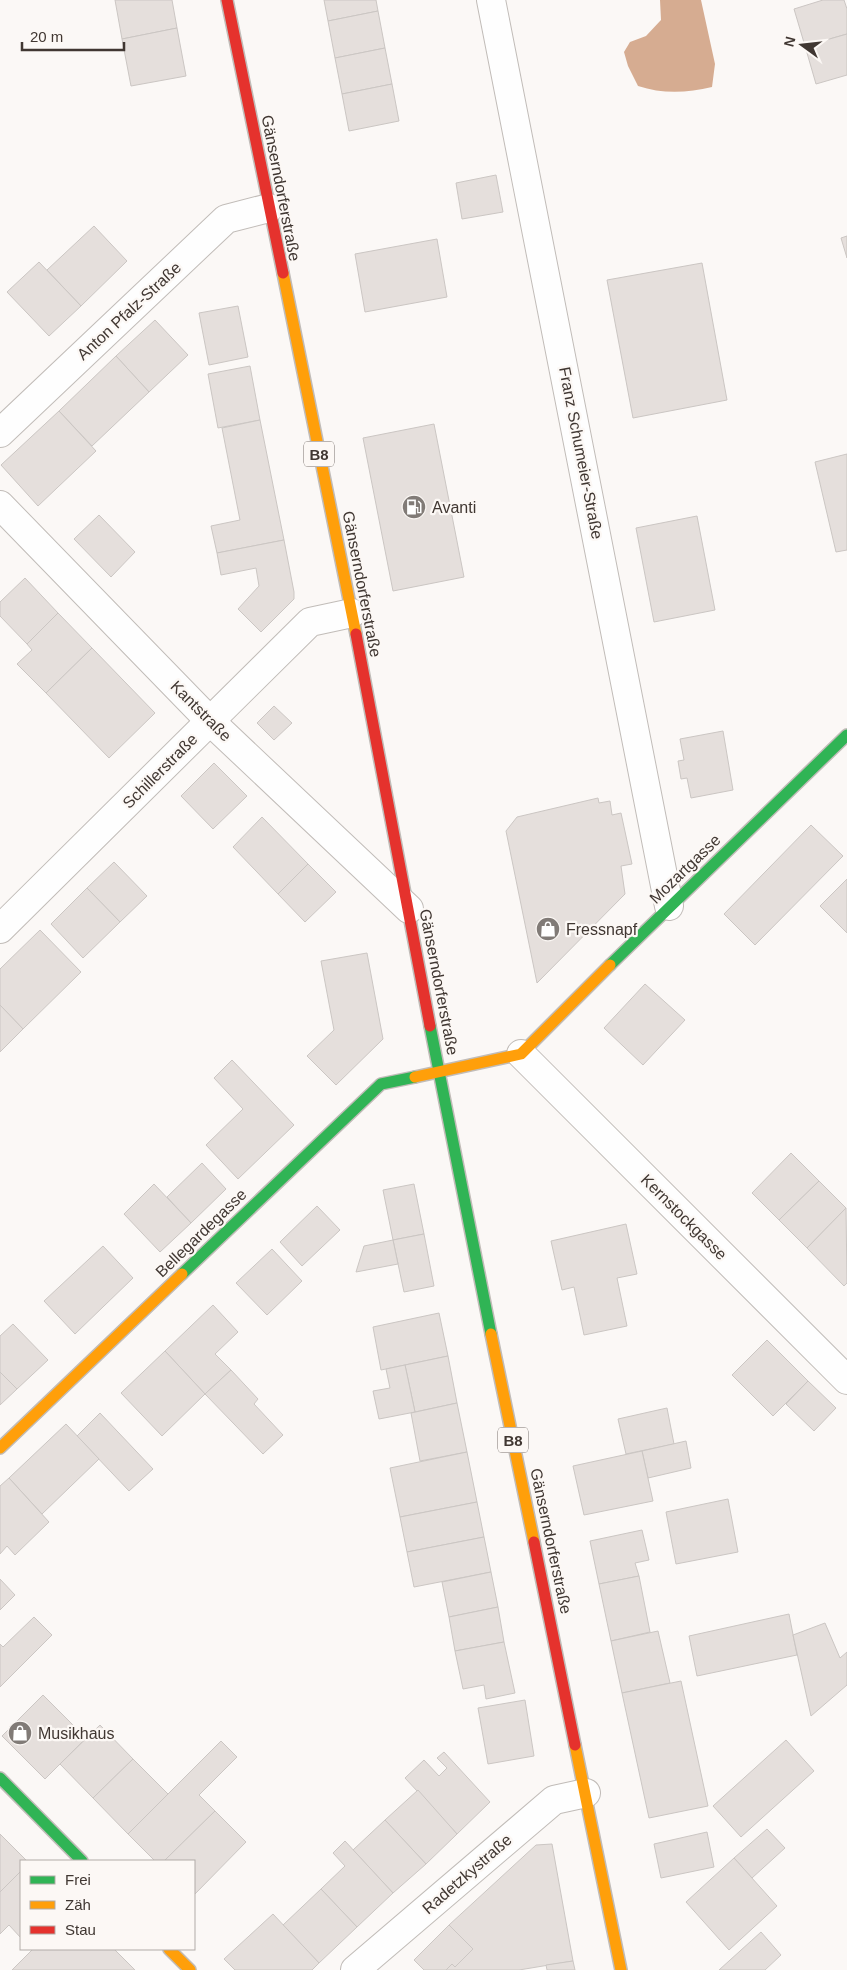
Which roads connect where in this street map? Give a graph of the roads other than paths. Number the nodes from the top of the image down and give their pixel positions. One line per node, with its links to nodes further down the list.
1 (227, 0): 3 (main road, Gänserndorferstraße / B8)
2 (491, 0): 9 (street, Franz Schumeier-Straße)
3 (269, 208): 4 (street, Anton Pfalz-Straße); 6 (main road, Gänserndorferstraße / B8)
4 (0, 433)
5 (0, 505): 7 (street, Kantstraße)
6 (352, 613): 7 (street, Schillerstraße); 10 (main road, Gänserndorferstraße / B8)
7 (210, 721): 10 (street, Kantstraße); 11 (street, Schillerstraße)
8 (843, 748): 9 (main road, Mozartgasse)
9 (669, 906): 12 (main road, Mozartgasse)
10 (409, 909): 13 (main road, Gänserndorferstraße / B8)
11 (0, 929)
12 (521, 1054): 13 (main road); 14 (street, Kernstockgasse)
13 (440, 1072): 15 (main road, Bellegardegasse); 17 (main road, Gänserndorferstraße / B8)
14 (842, 1364)
15 (0, 1448)
16 (0, 1778): 18 (main road)
17 (586, 1793): 21 (street, Radetzkystraße); 22 (main road, Gänserndorferstraße / B8)
18 (81, 1860)
19 (170, 1950): 20 (main road)
20 (190, 1970)
21 (355, 1970)
22 (621, 1970)

